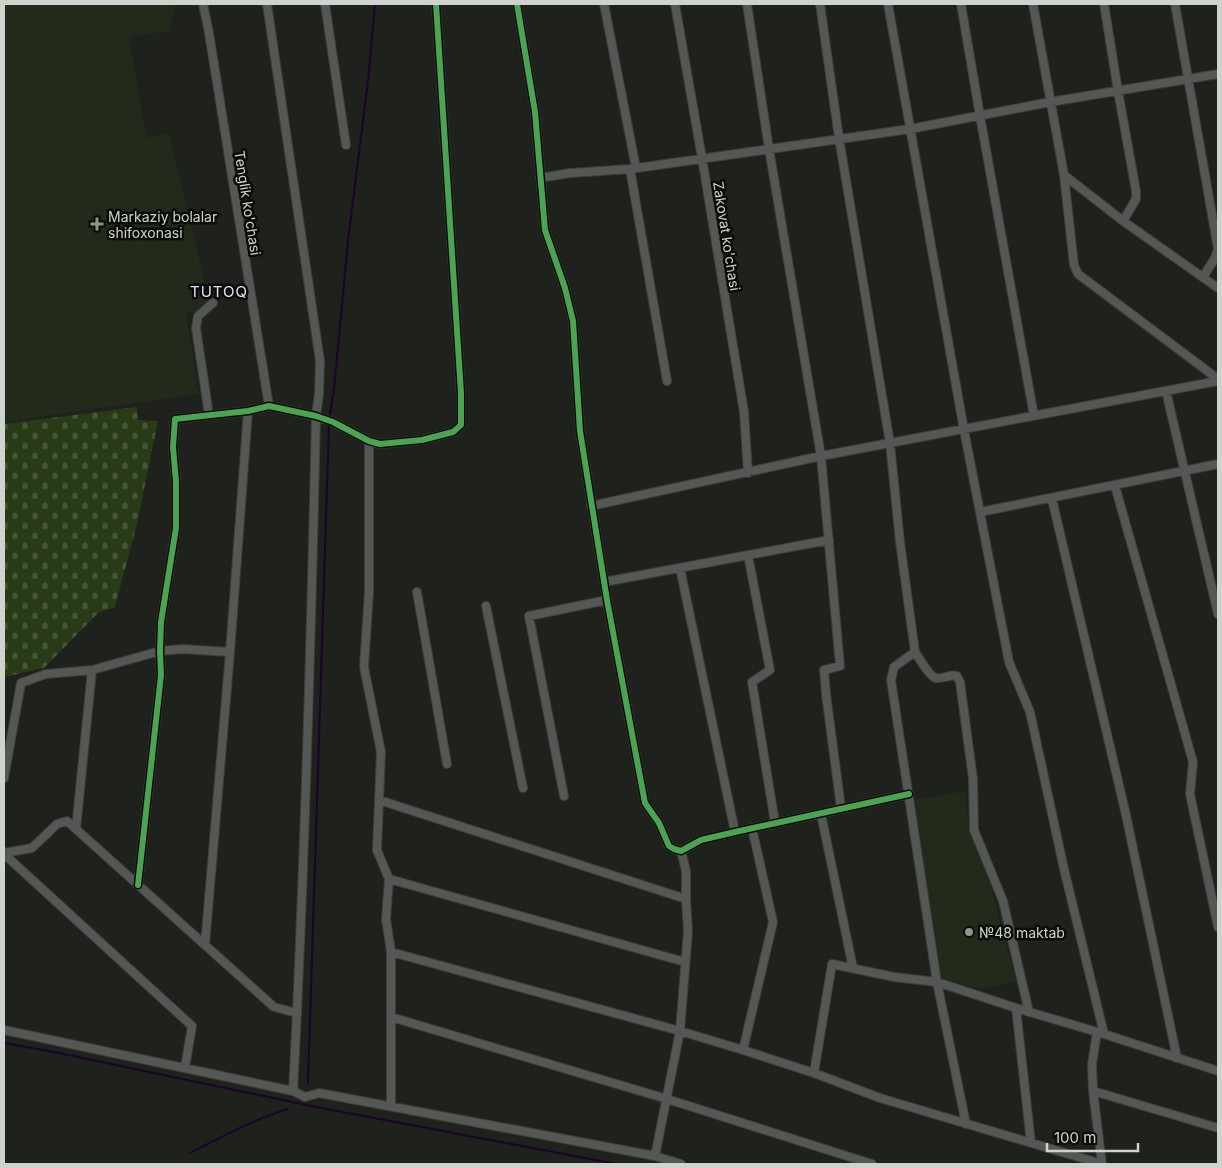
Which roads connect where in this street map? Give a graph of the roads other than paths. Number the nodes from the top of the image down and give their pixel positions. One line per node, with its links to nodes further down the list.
1 (203, 4): 35 (street, Tenglik ko'chasi)
2 (267, 4): 39 (street)
3 (325, 4): 22 (street)
4 (436, 4): 41 (street)
5 (517, 4): 27 (street)
6 (604, 4): 25 (street)
7 (675, 4): 24 (street, Zakovat ko'chasi)
8 (747, 4): 23 (street)
9 (820, 4): 21 (street)
10 (888, 4): 20 (street)
11 (961, 4): 19 (street)
12 (1033, 4): 18 (street)
13 (1104, 4): 17 (street)
14 (1174, 4): 16 (street)
15 (1218, 74): 16 (street)
16 (1188, 79): 17 (street); 29 (street)
17 (1118, 92): 18 (street); 28 (street)
18 (1050, 102): 19 (street); 26 (street)
19 (980, 116): 20 (street); 38 (street)
20 (910, 129): 21 (street); 40 (street)
21 (839, 138): 23 (street); 42 (street)
22 (346, 145)
23 (769, 149): 24 (street); 43 (street)
24 (702, 158): 25 (street); 46 (street, Zakovat ko'chasi)
25 (633, 168): 27 (street); 33 (street)
26 (1064, 176): 28 (street); 32 (street)
27 (540, 178): 49 (street)
28 (1123, 221): 29 (street)
29 (1203, 277): 30 (street)
30 (1218, 288)
31 (214, 303): 37 (street)
32 (1218, 380): 34 (street)
33 (667, 381)
34 (1166, 392): 38 (street); 45 (street)
35 (268, 406): 36 (street); 39 (street)
36 (248, 411): 37 (street); 60 (street)
37 (209, 415): 59 (street)
38 (1034, 416): 40 (street)
39 (319, 417): 41 (street); 88 (street)
40 (964, 430): 42 (street); 50 (street)
41 (369, 441): 68 (street)
42 (890, 443): 43 (street); 61 (street)
43 (821, 456): 46 (street); 51 (street)
44 (1218, 464): 45 (street)
45 (1184, 472): 47 (street); 58 (street)
46 (748, 473): 49 (street)
47 (1115, 486): 48 (street); 80 (street)
48 (1052, 499): 50 (street); 94 (street)
49 (591, 506): 54 (street)
50 (980, 512): 92 (street)
51 (829, 540): 52 (street); 69 (street)
52 (748, 555): 53 (street); 71 (street)
53 (680, 568): 54 (street); 74 (street)
54 (604, 582): 56 (street)
55 (417, 592): 63 (street)
56 (607, 600): 67 (street); 75 (street)
57 (486, 606): 65 (street)
58 (1218, 614)
59 (160, 651): 60 (street); 62 (street); 78 (street)
60 (230, 652): 81 (street)
61 (915, 652): 66 (street); 87 (street)
62 (92, 670): 64 (street); 73 (street)
63 (447, 764)
64 (4, 778)
65 (523, 788)
66 (909, 794): 69 (street); 85 (street)
67 (564, 796)
68 (379, 800): 77 (street); 79 (street)
69 (841, 808): 70 (street)
70 (821, 814): 71 (street); 84 (street)
71 (775, 823): 72 (street)
72 (752, 828): 74 (street); 93 (street)
73 (76, 829): 76 (street); 78 (street)
74 (735, 832): 75 (street)
75 (681, 851): 79 (street)
76 (4, 854): 95 (street)
77 (389, 879): 82 (street); 83 (street)
78 (138, 885): 81 (street)
79 (686, 899): 83 (street)
80 (1218, 927)
81 (205, 945): 88 (street)
82 (392, 952): 89 (street); 91 (street)
83 (685, 962): 91 (street)
84 (853, 968): 85 (street); 97 (street)
85 (937, 982): 86 (street); 102 (street)
86 (1016, 1008): 87 (street); 104 (street)
87 (1029, 1012): 92 (street)
88 (297, 1013): 98 (street)
89 (391, 1017): 100 (street); 101 (street)
90 (4, 1030): 95 (street)
91 (680, 1031): 93 (street); 100 (street)
92 (1100, 1033): 94 (street); 99 (street)
93 (743, 1050): 97 (street)
94 (1177, 1058): 96 (street)
95 (185, 1068): 98 (street)
96 (1218, 1071)
97 (814, 1073): 102 (street)
98 (293, 1091): 101 (street)
99 (1093, 1091): 103 (street); 108 (street)
100 (667, 1099): 105 (street); 107 (street)
101 (391, 1106): 105 (street)
102 (966, 1124): 104 (street)
103 (1218, 1128)
104 (1031, 1143): 108 (street)
105 (655, 1156): 106 (street)
106 (681, 1164)
107 (872, 1164)
108 (1102, 1164)

